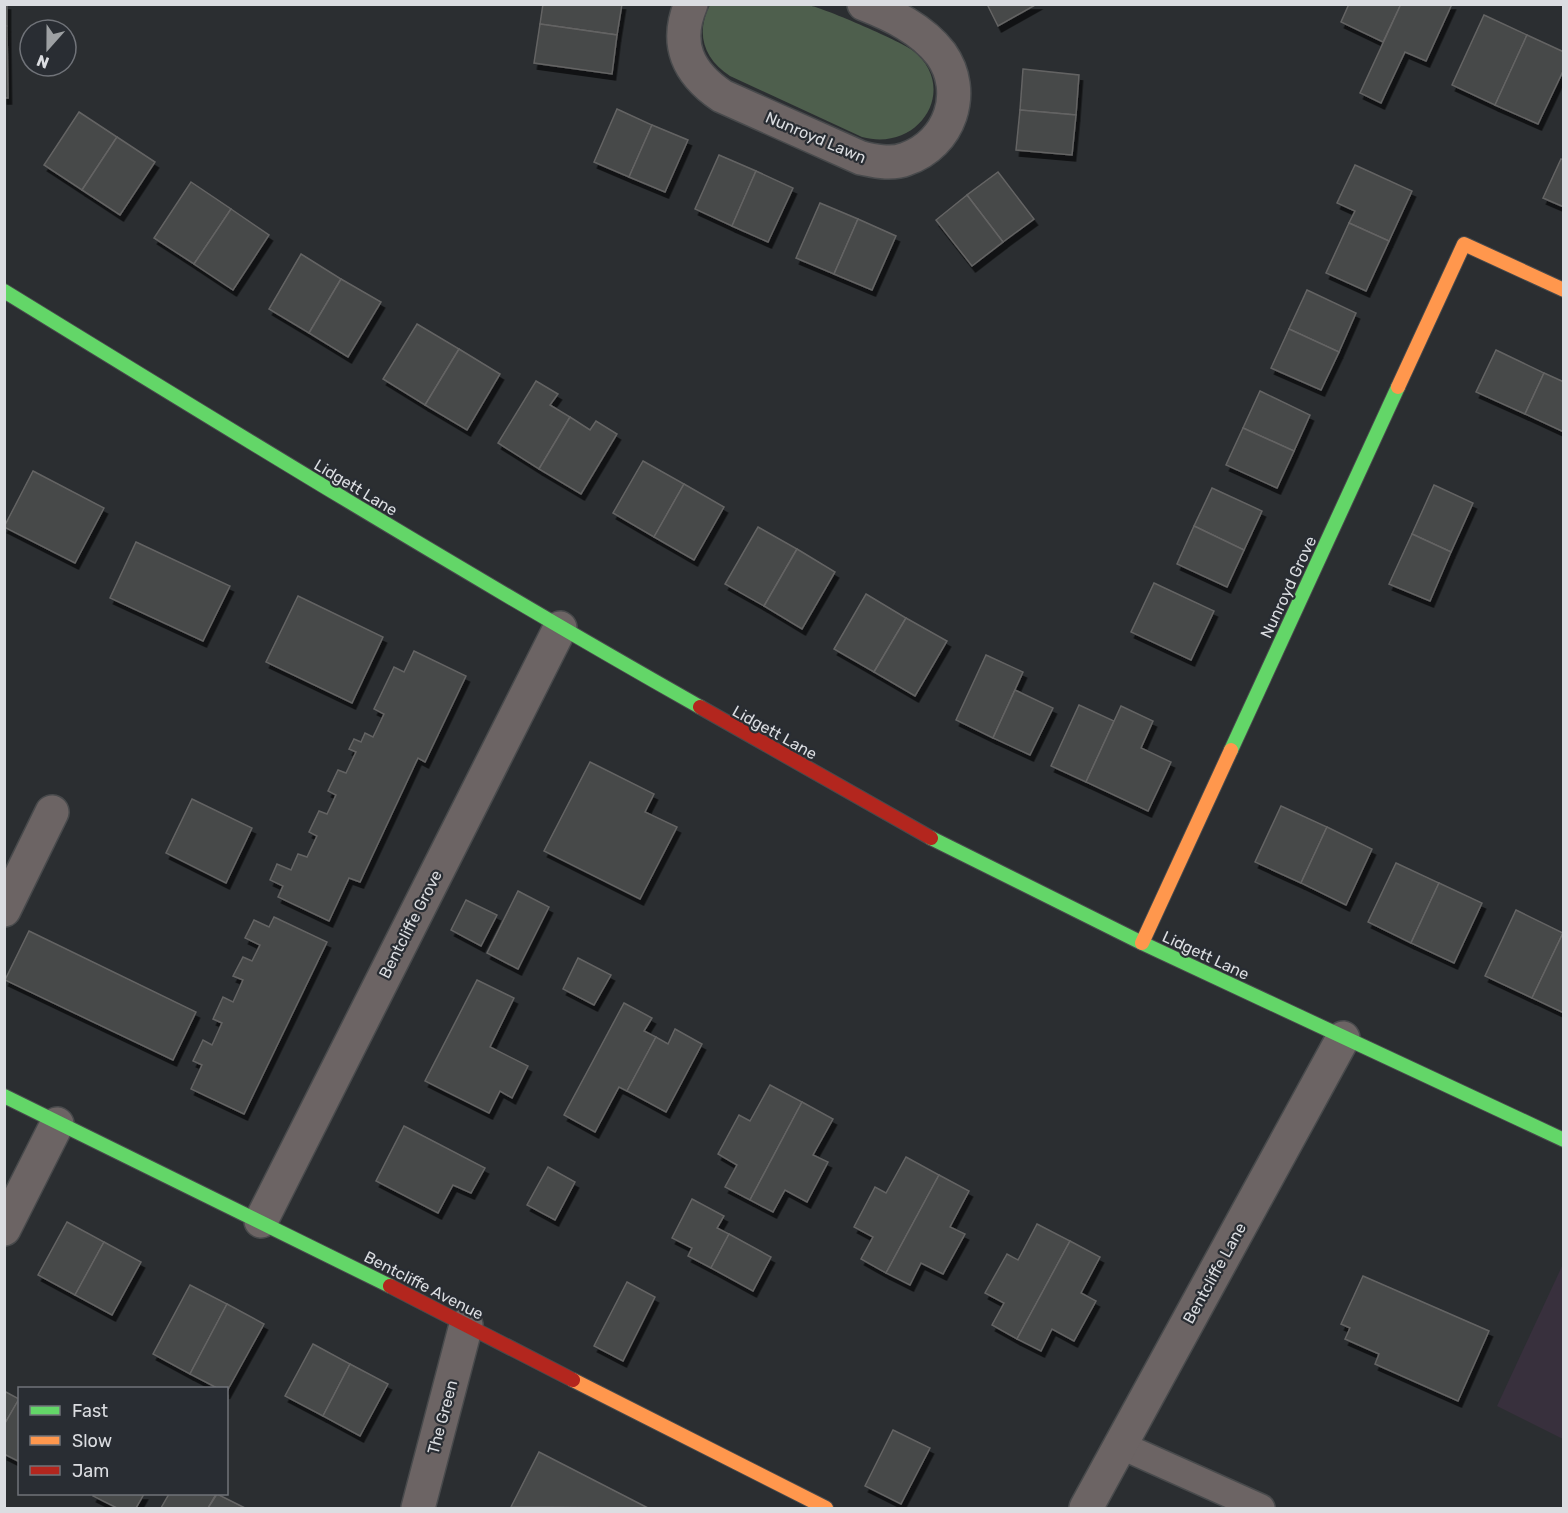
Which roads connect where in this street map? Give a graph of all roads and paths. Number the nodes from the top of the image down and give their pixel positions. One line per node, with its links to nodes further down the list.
1 (691, 4): 2 (street, Nunroyd Lawn)
2 (864, 4)
3 (1563, 290): 8 (street, Nunroyd Grove)
4 (4, 291): 5 (street, Lidgett Lane)
5 (560, 628): 8 (street, Lidgett Lane); 13 (street, Bentcliffe Grove)
6 (52, 812): 7 (street)
7 (4, 910)
8 (1142, 943): 9 (street, Lidgett Lane)
9 (1342, 1038): 12 (street, Lidgett Lane); 16 (street, Bentcliffe Lane)
10 (4, 1096): 11 (street, Bentcliffe Avenue)
11 (57, 1124): 13 (street, Bentcliffe Avenue); 14 (street)
12 (1563, 1140)
13 (261, 1221): 15 (street, Bentcliffe Avenue)
14 (4, 1229)
15 (466, 1325): 17 (street, The Green); 18 (street, Bentcliffe Avenue)
16 (1120, 1445): 19 (street, Bentcliffe Lane); 20 (lane)
17 (418, 1509)
18 (826, 1509)
19 (1086, 1509)
20 (1261, 1509)

